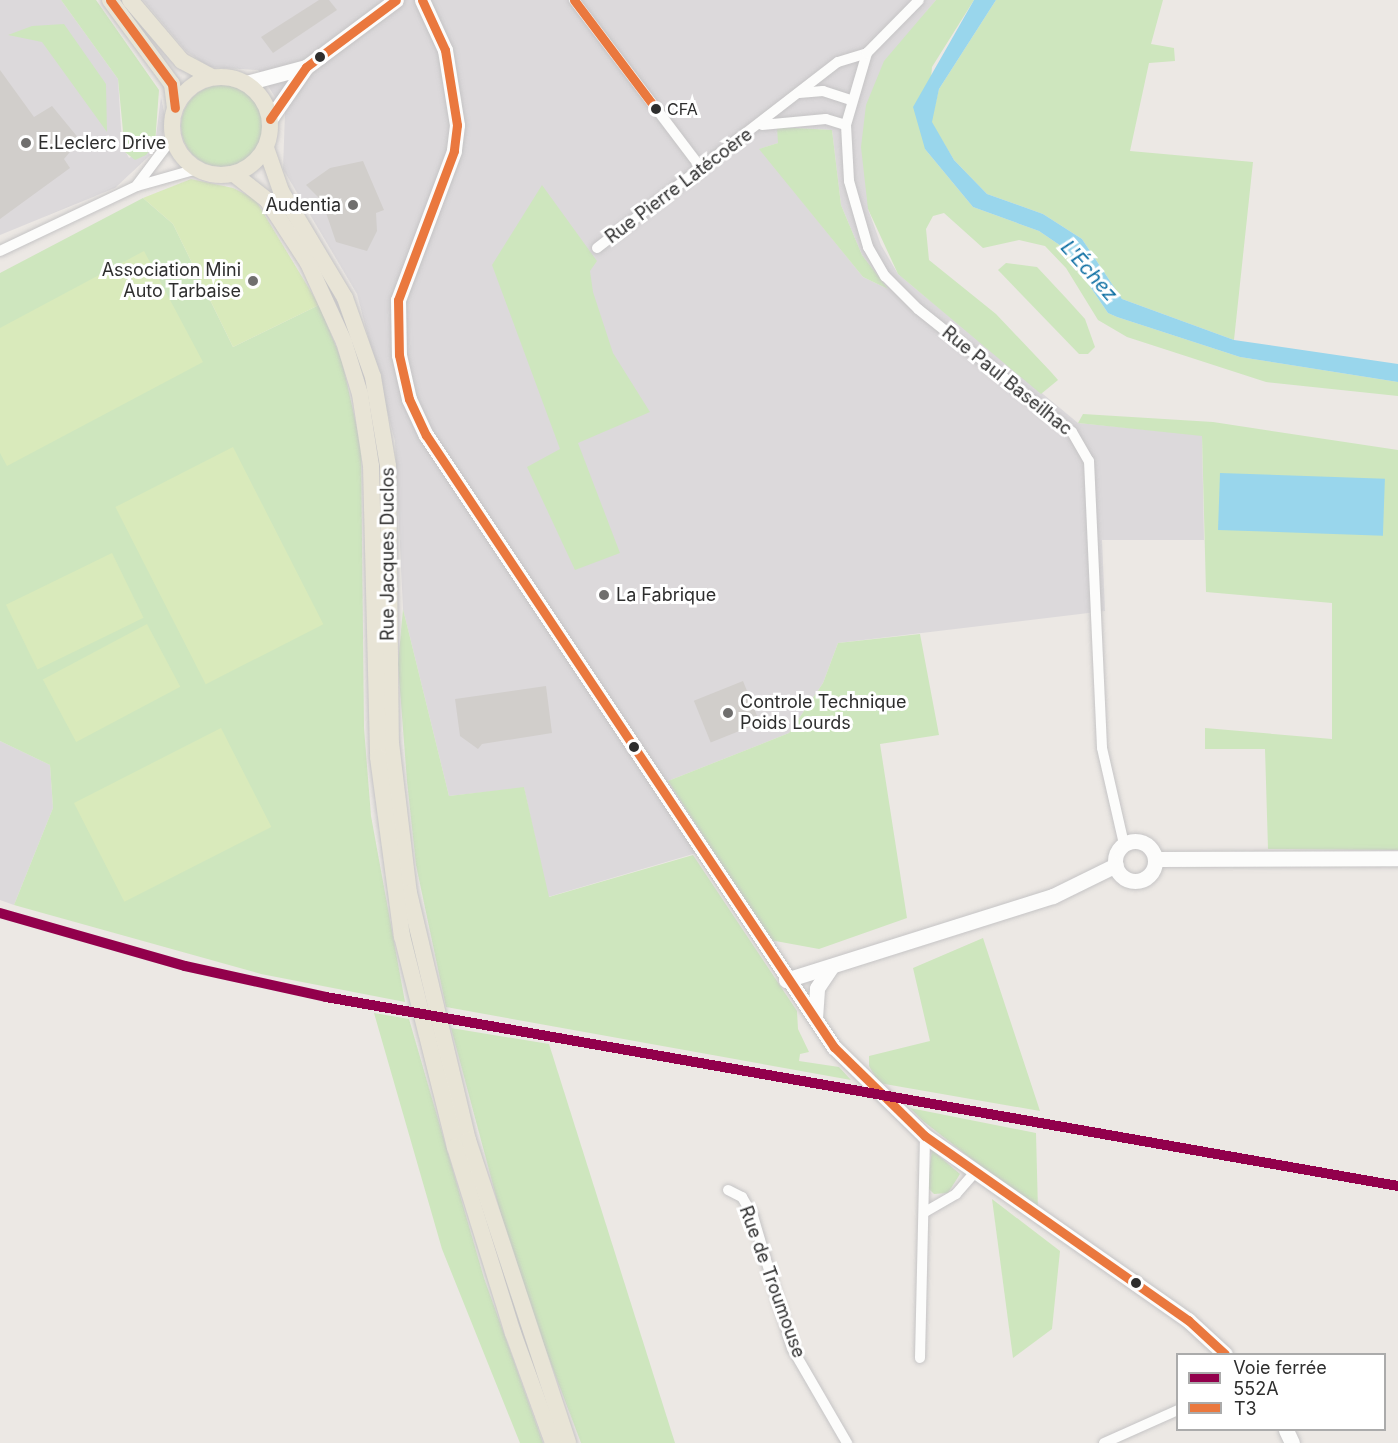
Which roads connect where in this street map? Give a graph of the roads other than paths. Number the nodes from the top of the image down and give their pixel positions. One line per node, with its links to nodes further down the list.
1 (110, 0): 13 (main road)
2 (130, 0): 9 (main road)
3 (396, 0): 8 (street)
4 (422, 0): 30 (street)
5 (574, 0): 19 (street)
6 (919, 0): 7 (street, Rue Pierre Latécoère)
7 (867, 54): 11 (street, Rue Pierre Latécoère); 12 (street, Rue Paul Baseilhac)
8 (306, 67): 10 (street); 14 (street)
9 (212, 77): 10 (main road); 13 (main road)
10 (246, 83): 14 (main road)
11 (798, 93): 12 (street); 15 (street, Rue Pierre Latécoère)
12 (851, 100): 16 (street, Rue Paul Baseilhac)
13 (176, 108): 17 (main road)
14 (270, 119): 18 (main road)
15 (761, 124): 16 (street, Rue Pierre Latécoère); 19 (street, Rue Pierre Latécoère)
16 (846, 125): 25 (street, Rue Paul Baseilhac)
17 (173, 137): 20 (main road); 22 (street)
18 (266, 148): 21 (main road); 32 (main road, Rue Jacques Duclos)
19 (701, 168): 23 (street, Rue Pierre Latécoère)
20 (197, 169): 21 (main road); 22 (street)
21 (234, 174): 32 (main road, Rue Jacques Duclos)
22 (136, 186): 24 (street)
23 (597, 248)
24 (0, 251)
25 (1124, 844): 26 (street); 28 (street)
26 (1155, 858): 27 (street); 28 (street)
27 (1398, 858)
28 (1116, 864): 29 (street)
29 (831, 967): 30 (street); 31 (street)
30 (786, 980): 31 (street)
31 (815, 1021): 33 (street)
32 (437, 1050): 40 (main road); 41 (main road)
33 (925, 1136): 34 (street); 36 (street)
34 (974, 1173): 36 (street); 37 (street)
35 (728, 1190): 42 (street, Rue de Troumouse)
36 (925, 1212): 38 (street)
37 (1224, 1353)
38 (920, 1358)
39 (1176, 1411): 43 (street)
40 (554, 1443)
41 (568, 1443)
42 (847, 1443)
43 (1104, 1443)

